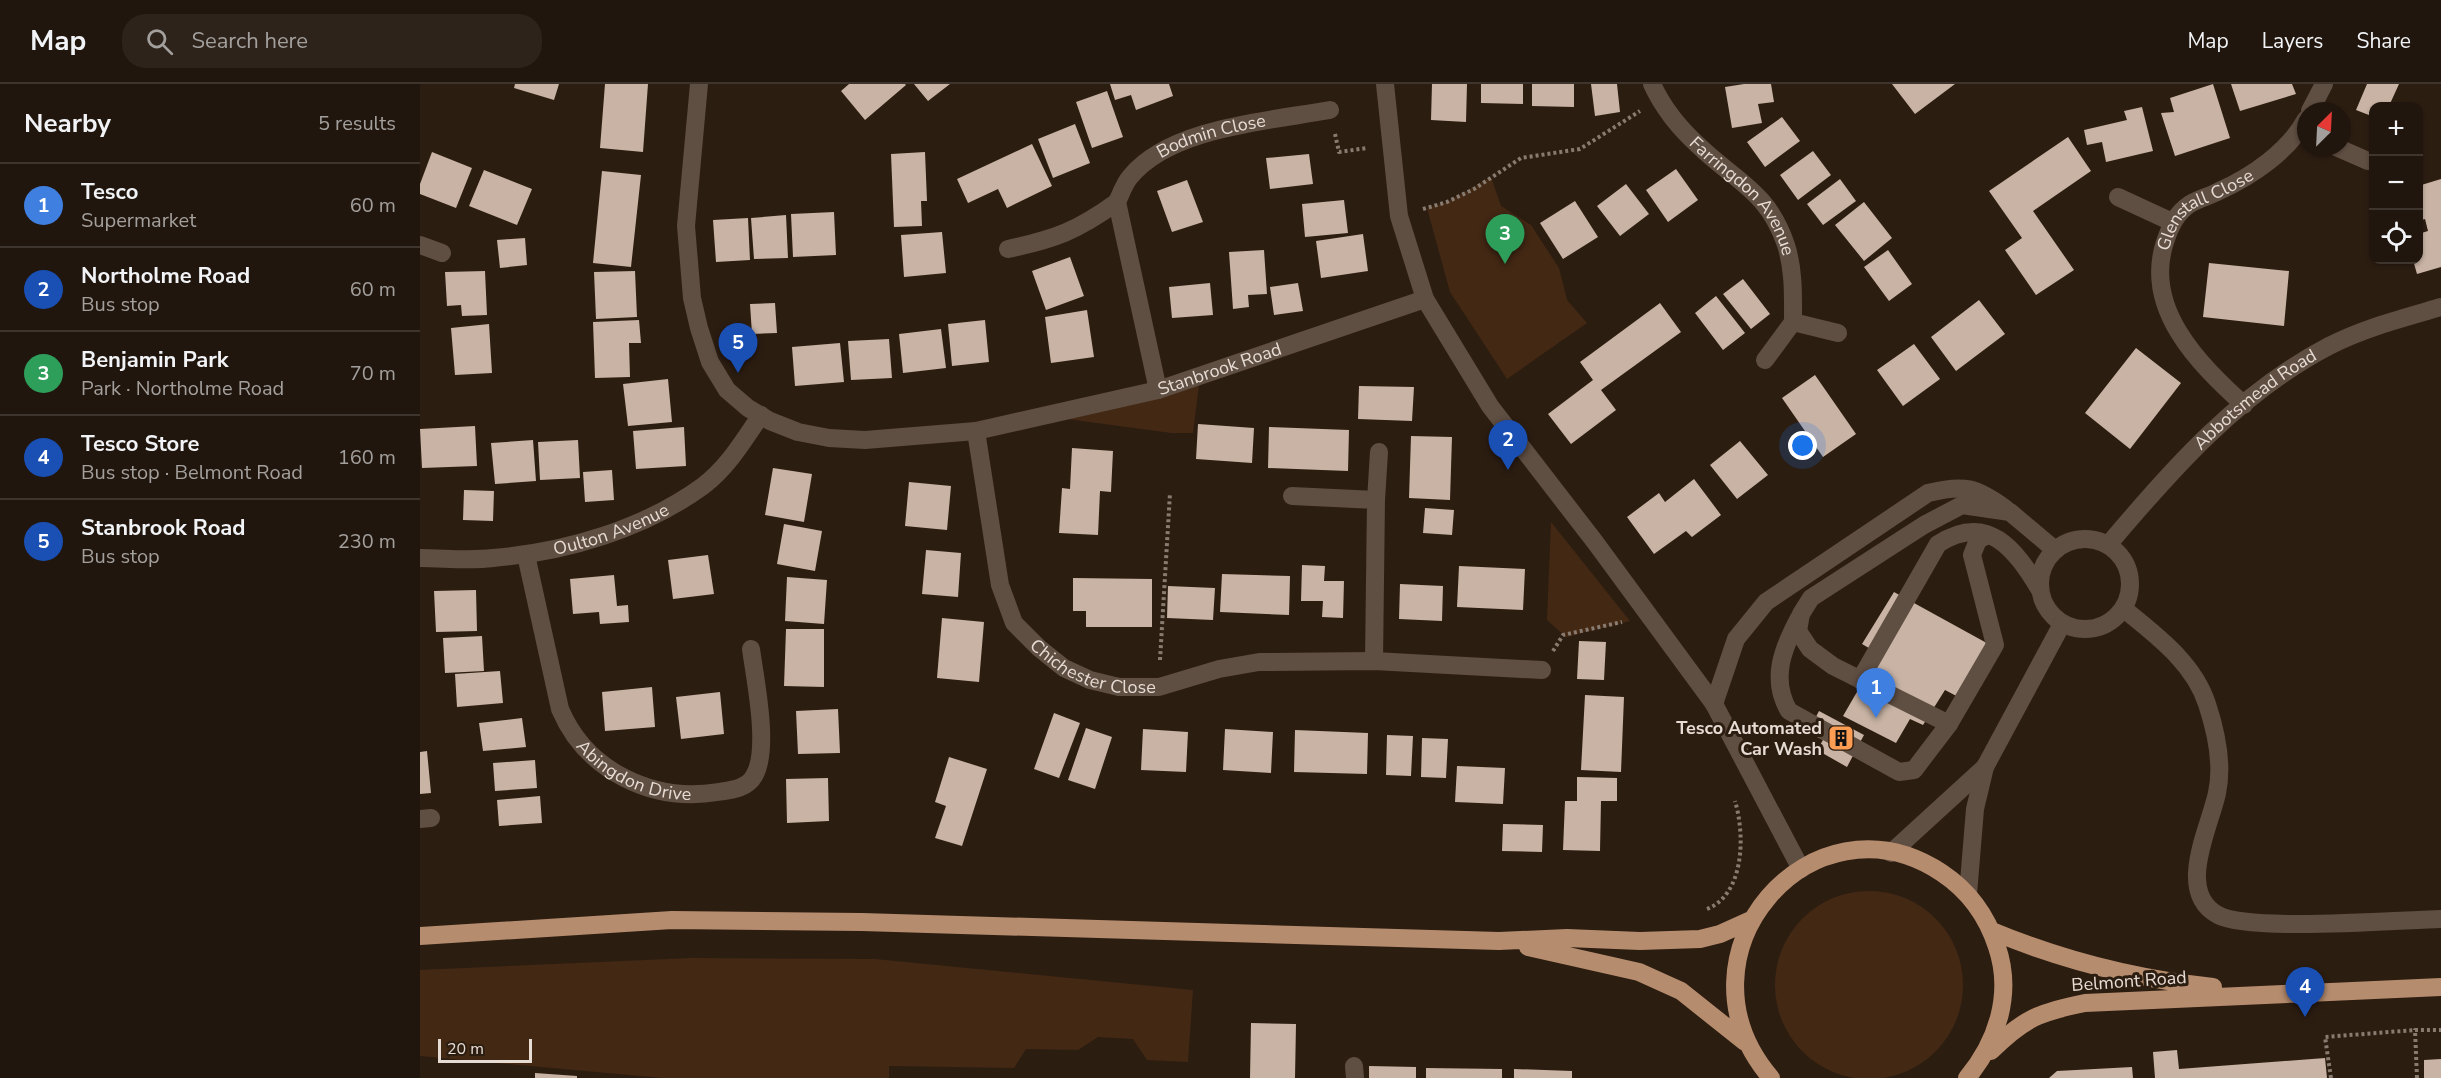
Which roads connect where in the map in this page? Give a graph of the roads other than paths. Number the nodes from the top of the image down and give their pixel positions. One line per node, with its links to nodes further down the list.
1 (699, 84): 23 (street, Stanbrook Road)
2 (1384, 84): 16 (street)
3 (2324, 84): 5 (street, Glenstall Close)
4 (1655, 92): 18 (street, Farringdon Avenue)
5 (2315, 102)
6 (1330, 110): 11 (street, Bodmin Close)
7 (2297, 129): 12 (street, Glenstall Close)
8 (2351, 154): 9 (street)
9 (2368, 161)
10 (2118, 197): 12 (street)
11 (1117, 202): 14 (street, Bodmin Close); 21 (street)
12 (2172, 222): 22 (street, Glenstall Close)
13 (420, 245): 15 (street)
14 (1008, 249)
15 (442, 252)
16 (1425, 299): 21 (street, Stanbrook Road); 42 (street)
17 (2441, 307): 22 (street, Abbotsmead Road)
18 (1793, 322): 19 (street); 20 (street)
19 (1838, 333)
20 (1765, 360)
21 (1158, 390): 24 (street, Stanbrook Road)
22 (2244, 405): 30 (street, Abbotsmead Road)
23 (761, 415): 24 (street, Stanbrook Road); 32 (street, Oulton Avenue)
24 (976, 431): 39 (street, Chichester Close)
25 (1379, 452): 27 (street)
26 (1292, 496): 27 (street)
27 (1377, 500): 39 (street)
28 (2010, 512): 31 (street); 36 (street); 42 (street)
29 (1988, 535): 34 (street); 41 (street); 43 (street)
30 (2108, 545): 31 (street); 35 (street)
31 (2055, 550): 34 (street)
32 (526, 555): 33 (street, Oulton Avenue); 38 (street, Abingdon Drive)
33 (420, 558)
34 (2040, 590): 37 (street)
35 (2124, 609): 37 (street); 48 (street)
36 (1801, 614): 41 (street); 43 (street)
37 (2062, 624): 44 (street)
38 (751, 649)
39 (1374, 661): 40 (street, Chichester Close)
40 (1542, 670)
41 (1860, 680): 43 (street)
42 (1714, 704): 46 (street)
43 (1949, 724)
44 (1985, 767): 45 (street); 47 (street)
45 (1892, 853): 46 (highway); 47 (highway)
46 (1801, 869): 49 (highway)
47 (1968, 894): 50 (highway)
48 (2441, 919)
49 (1751, 920): 52 (highway); 55 (highway)
50 (1992, 931): 54 (highway, Belmont Road); 56 (highway)
51 (420, 936): 52 (highway)
52 (1499, 941): 55 (highway)
53 (2441, 987): 54 (highway, Belmont Road)
54 (2264, 993): 56 (highway, Belmont Road)
55 (1747, 1044): 57 (highway)
56 (1979, 1063): 58 (highway)
57 (1771, 1078)
58 (1967, 1078)

